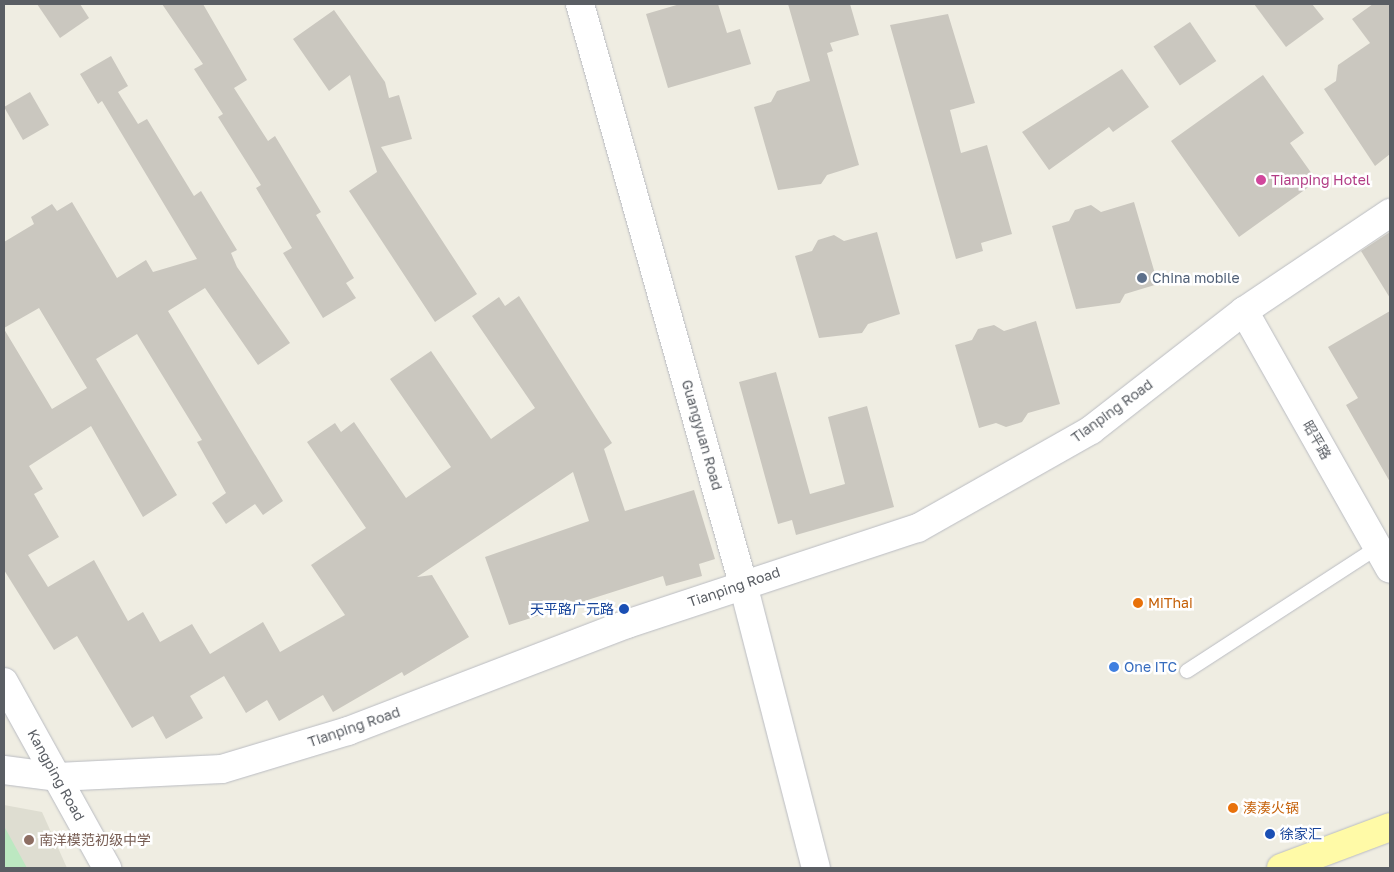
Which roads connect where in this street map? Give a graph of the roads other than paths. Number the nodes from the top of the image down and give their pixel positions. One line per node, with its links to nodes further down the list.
1 (580, 4): 5 (street, Guangyuan Road)
2 (1390, 213): 3 (street, Tianping Road)
3 (1244, 311): 4 (street, 昭平路); 5 (street, Tianping Road)
4 (1384, 558): 6 (lane)
5 (744, 584): 9 (street, Tianping Road); 12 (street, Guangyuan Road)
6 (1186, 671)
7 (4, 682): 9 (street, Kangping Road)
8 (4, 770): 9 (street, Tianping Road)
9 (57, 777): 11 (street, Kangping Road)
10 (1390, 827): 13 (main road)
11 (106, 868)
12 (816, 868)
13 (1281, 868)

